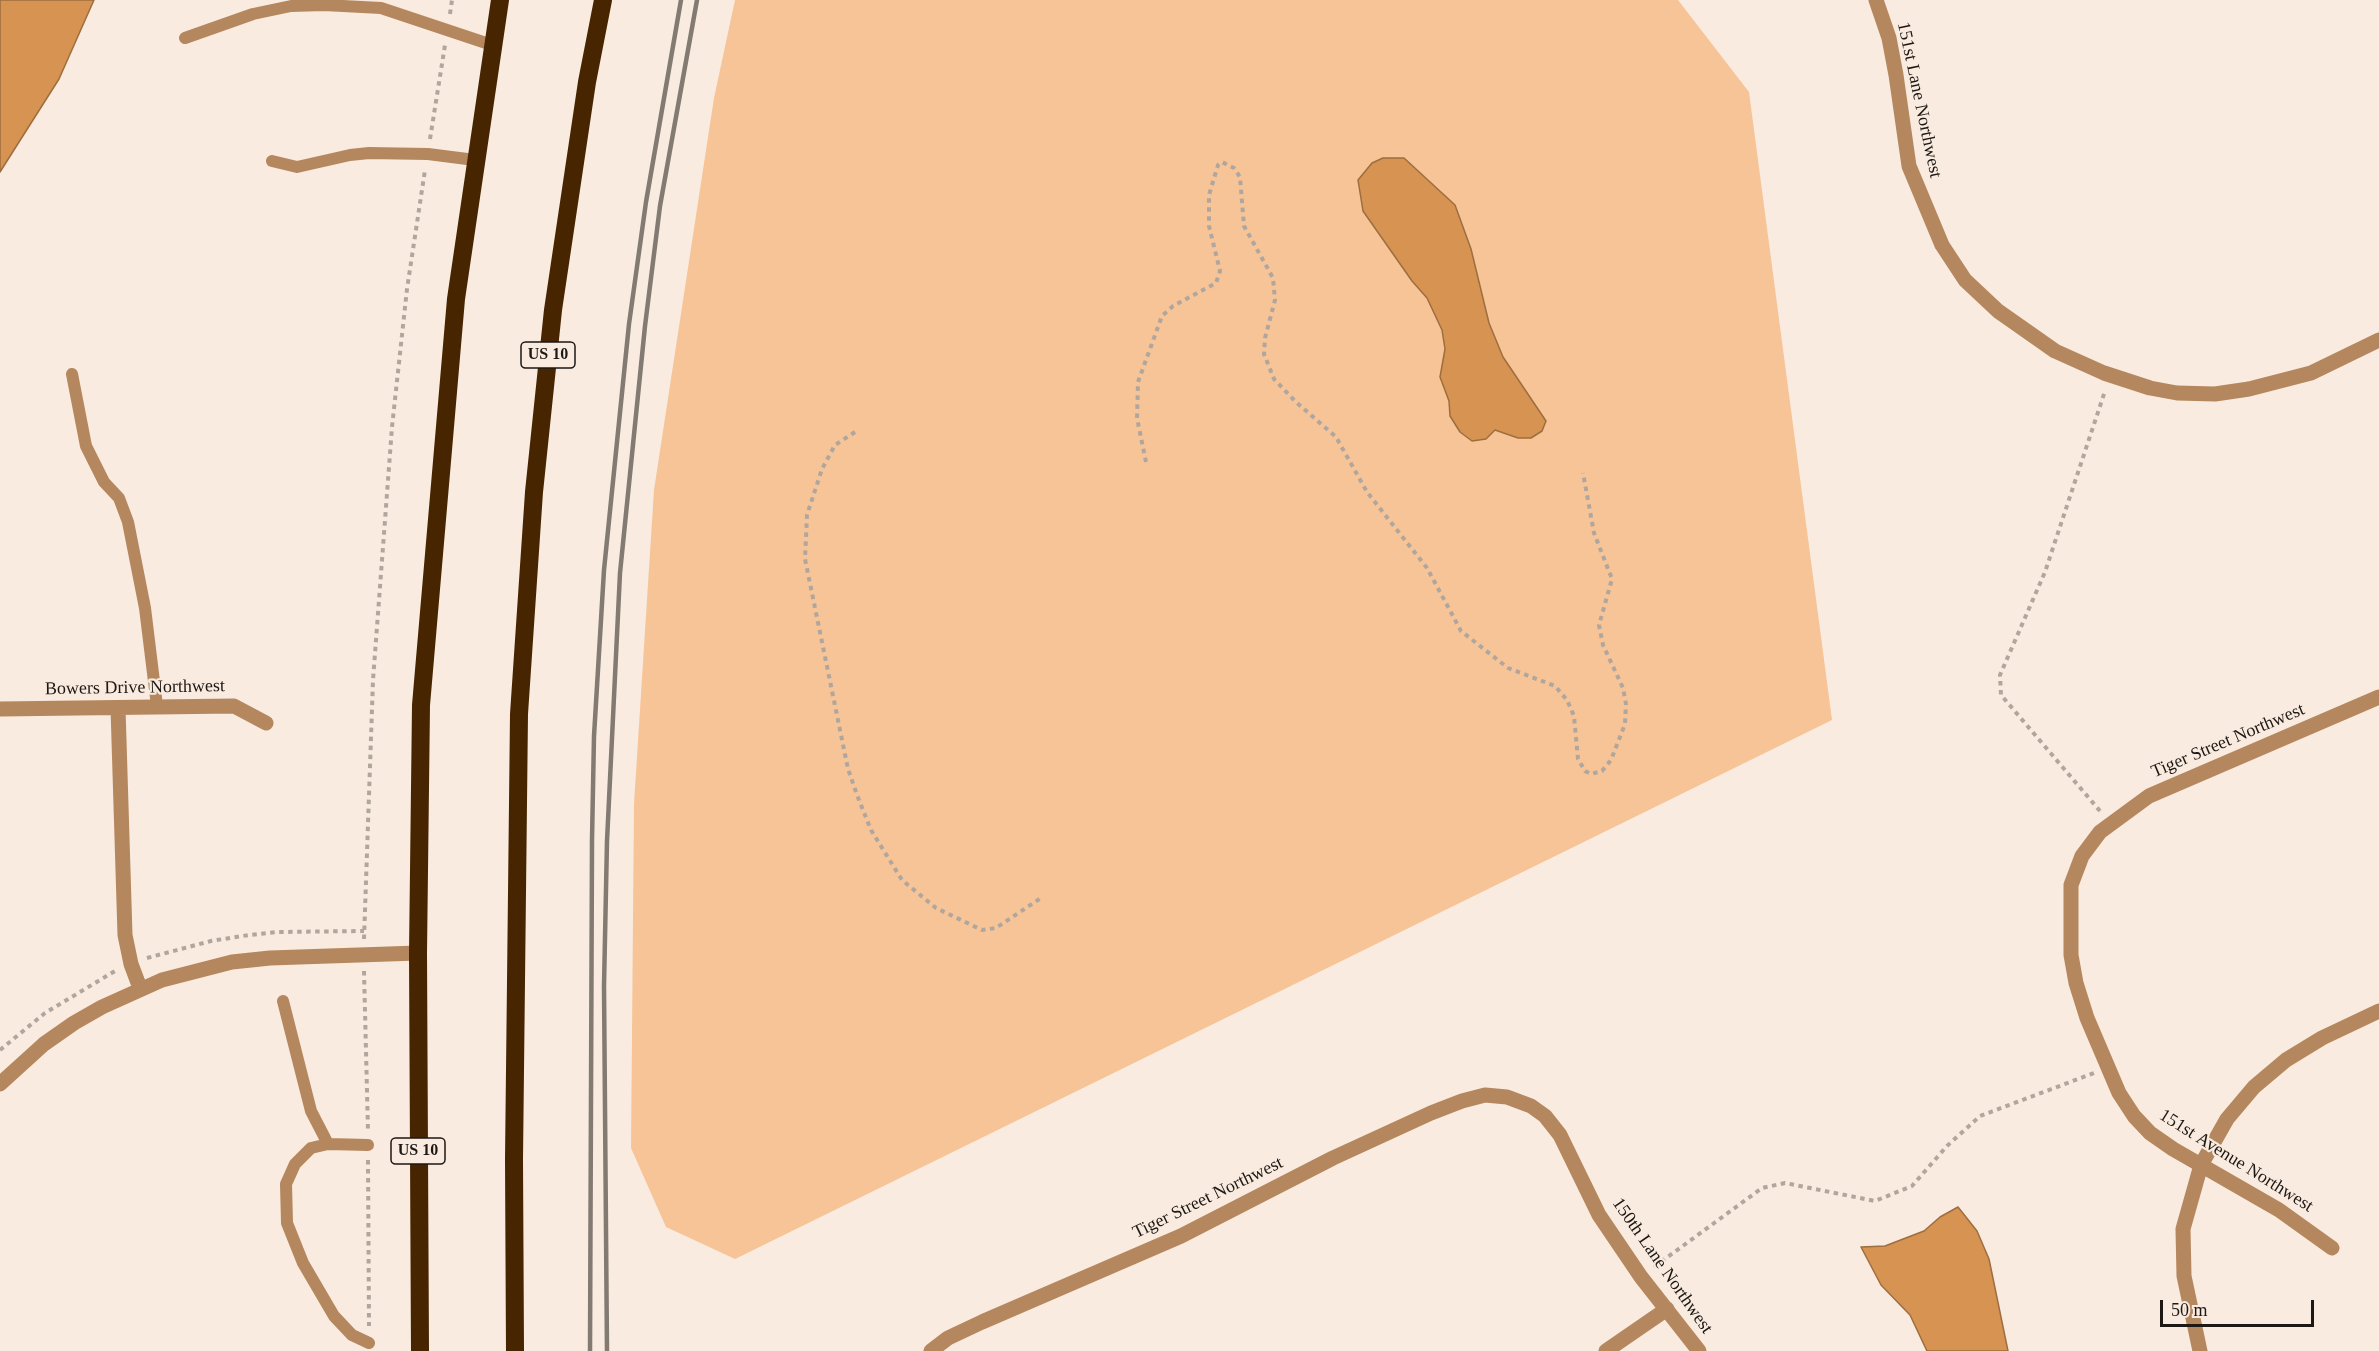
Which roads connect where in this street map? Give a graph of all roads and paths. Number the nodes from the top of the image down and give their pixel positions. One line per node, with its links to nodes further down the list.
1 (452, 0): 5 (path)
2 (500, 0): 7 (highway, US 10)
3 (603, 0): 44 (highway, US 10)
4 (1876, 0): 13 (street, 151st Lane Northwest)
5 (447, 31): 6 (lane); 7 (lane); 8 (path)
6 (185, 38)
7 (492, 45): 9 (highway, US 10)
8 (428, 154): 9 (lane); 10 (lane); 24 (path)
9 (475, 160): 26 (highway, US 10)
10 (272, 161)
11 (2379, 340): 13 (street, 151st Lane Northwest)
12 (72, 374): 18 (lane)
13 (2107, 374): 22 (path)
14 (855, 432): 23 (path)
15 (1146, 462): 16 (path)
16 (1583, 473)
17 (2379, 698): 22 (street, Tiger Street Northwest)
18 (157, 706): 19 (street, Bowers Drive Northwest); 21 (street, Bowers Drive Northwest)
19 (118, 708): 20 (street, Bowers Drive Northwest); 29 (street)
20 (0, 709)
21 (266, 723)
22 (2105, 827): 33 (street, 151st Avenue Northwest)
23 (1041, 898)
24 (364, 931): 25 (path); 27 (path)
25 (364, 938)
26 (417, 953): 29 (street); 43 (highway, US 10)
27 (151, 956)
28 (115, 971): 32 (path)
29 (140, 988): 34 (street)
30 (283, 1001): 36 (lane)
31 (2379, 1011): 38 (street)
32 (0, 1050)
33 (2108, 1068): 38 (street, 151st Avenue Northwest); 40 (path)
34 (0, 1084)
35 (1507, 1097): 40 (street, 150th Lane Northwest); 45 (street, Tiger Street Northwest)
36 (328, 1144): 37 (lane); 42 (lane)
37 (368, 1146)
38 (2201, 1164): 39 (street, 151st Avenue Northwest); 48 (street)
39 (2332, 1248)
40 (1641, 1276): 41 (street, 150th Lane Northwest)
41 (1666, 1309): 46 (street); 47 (street, 150th Lane Northwest)
42 (369, 1343)
43 (420, 1351)
44 (515, 1351)
45 (931, 1351)
46 (1606, 1351)
47 (1699, 1351)
48 (2200, 1351)

